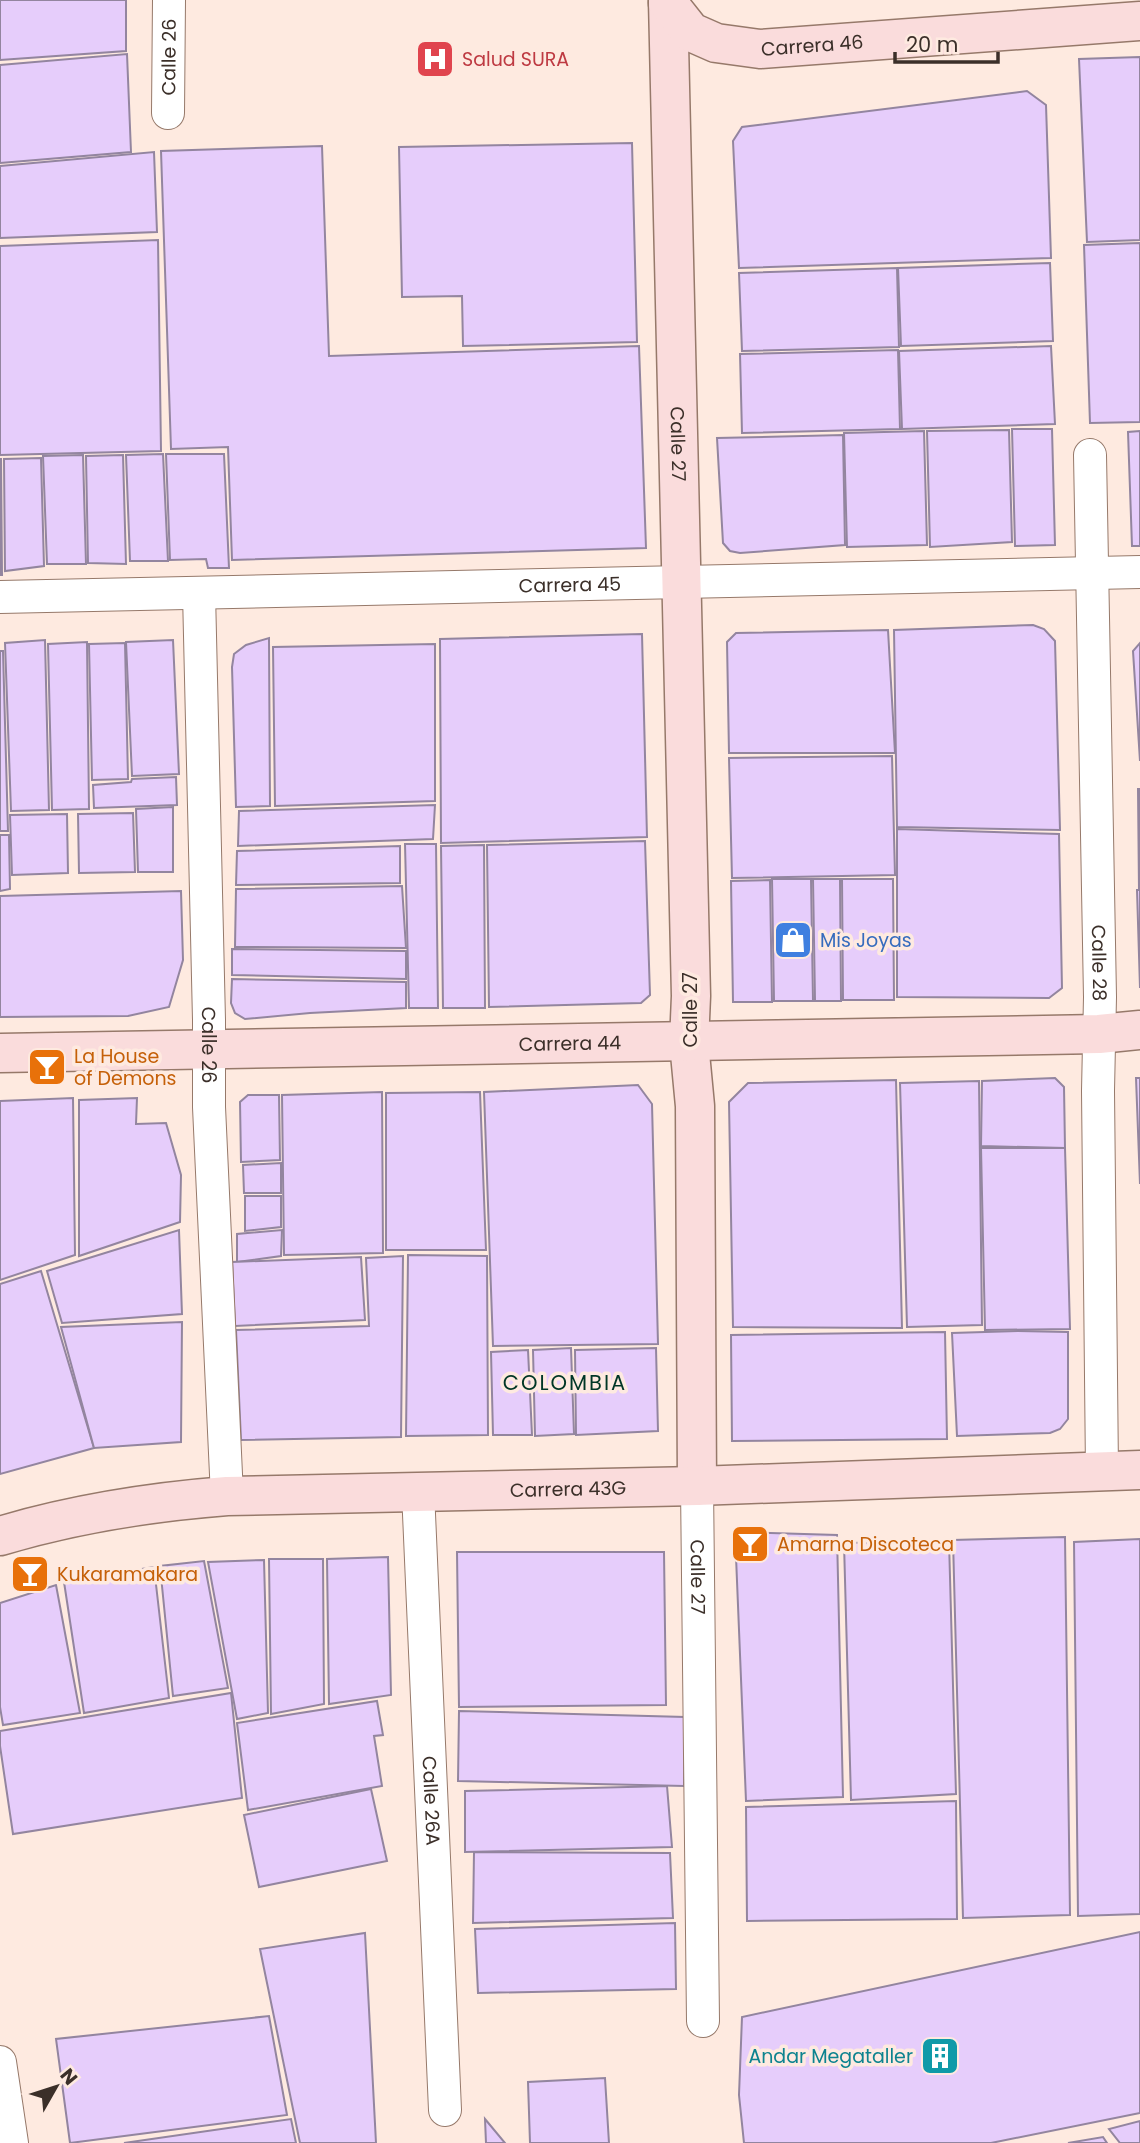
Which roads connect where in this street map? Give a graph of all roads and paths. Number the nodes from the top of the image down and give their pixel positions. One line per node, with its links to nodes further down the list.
1 (169, 0): 4 (street, Calle 26)
2 (668, 2): 3 (street, Carrera 46); 8 (street, Calle 27)
3 (1140, 21)
4 (168, 113)
5 (1090, 455): 7 (street, Calle 28)
6 (1140, 572): 7 (street, Carrera 45)
7 (1093, 573): 8 (street, Carrera 45); 12 (street, Calle 28)
8 (680, 582): 9 (street, Carrera 45); 13 (street, Calle 27)
9 (199, 593): 10 (street, Carrera 45); 14 (street, Calle 26)
10 (0, 597)
11 (1140, 1030): 12 (street, Carrera 44)
12 (1099, 1034): 13 (street, Carrera 44); 17 (street, Calle 28)
13 (689, 1043): 14 (street, Carrera 44); 18 (street, Calle 27)
14 (209, 1050): 15 (street, Carrera 44); 20 (street, Calle 26)
15 (0, 1053)
16 (1140, 1470): 17 (street, Carrera 43G)
17 (1102, 1471): 18 (street, Carrera 43G)
18 (697, 1486): 19 (street, Carrera 43G); 22 (street, Calle 27)
19 (418, 1491): 20 (street, Carrera 43G); 24 (street, Calle 26A)
20 (227, 1496): 21 (street, Carrera 43G)
21 (0, 1536)
22 (703, 2021)
23 (0, 2062): 25 (street)
24 (445, 2110)
25 (12, 2143)

